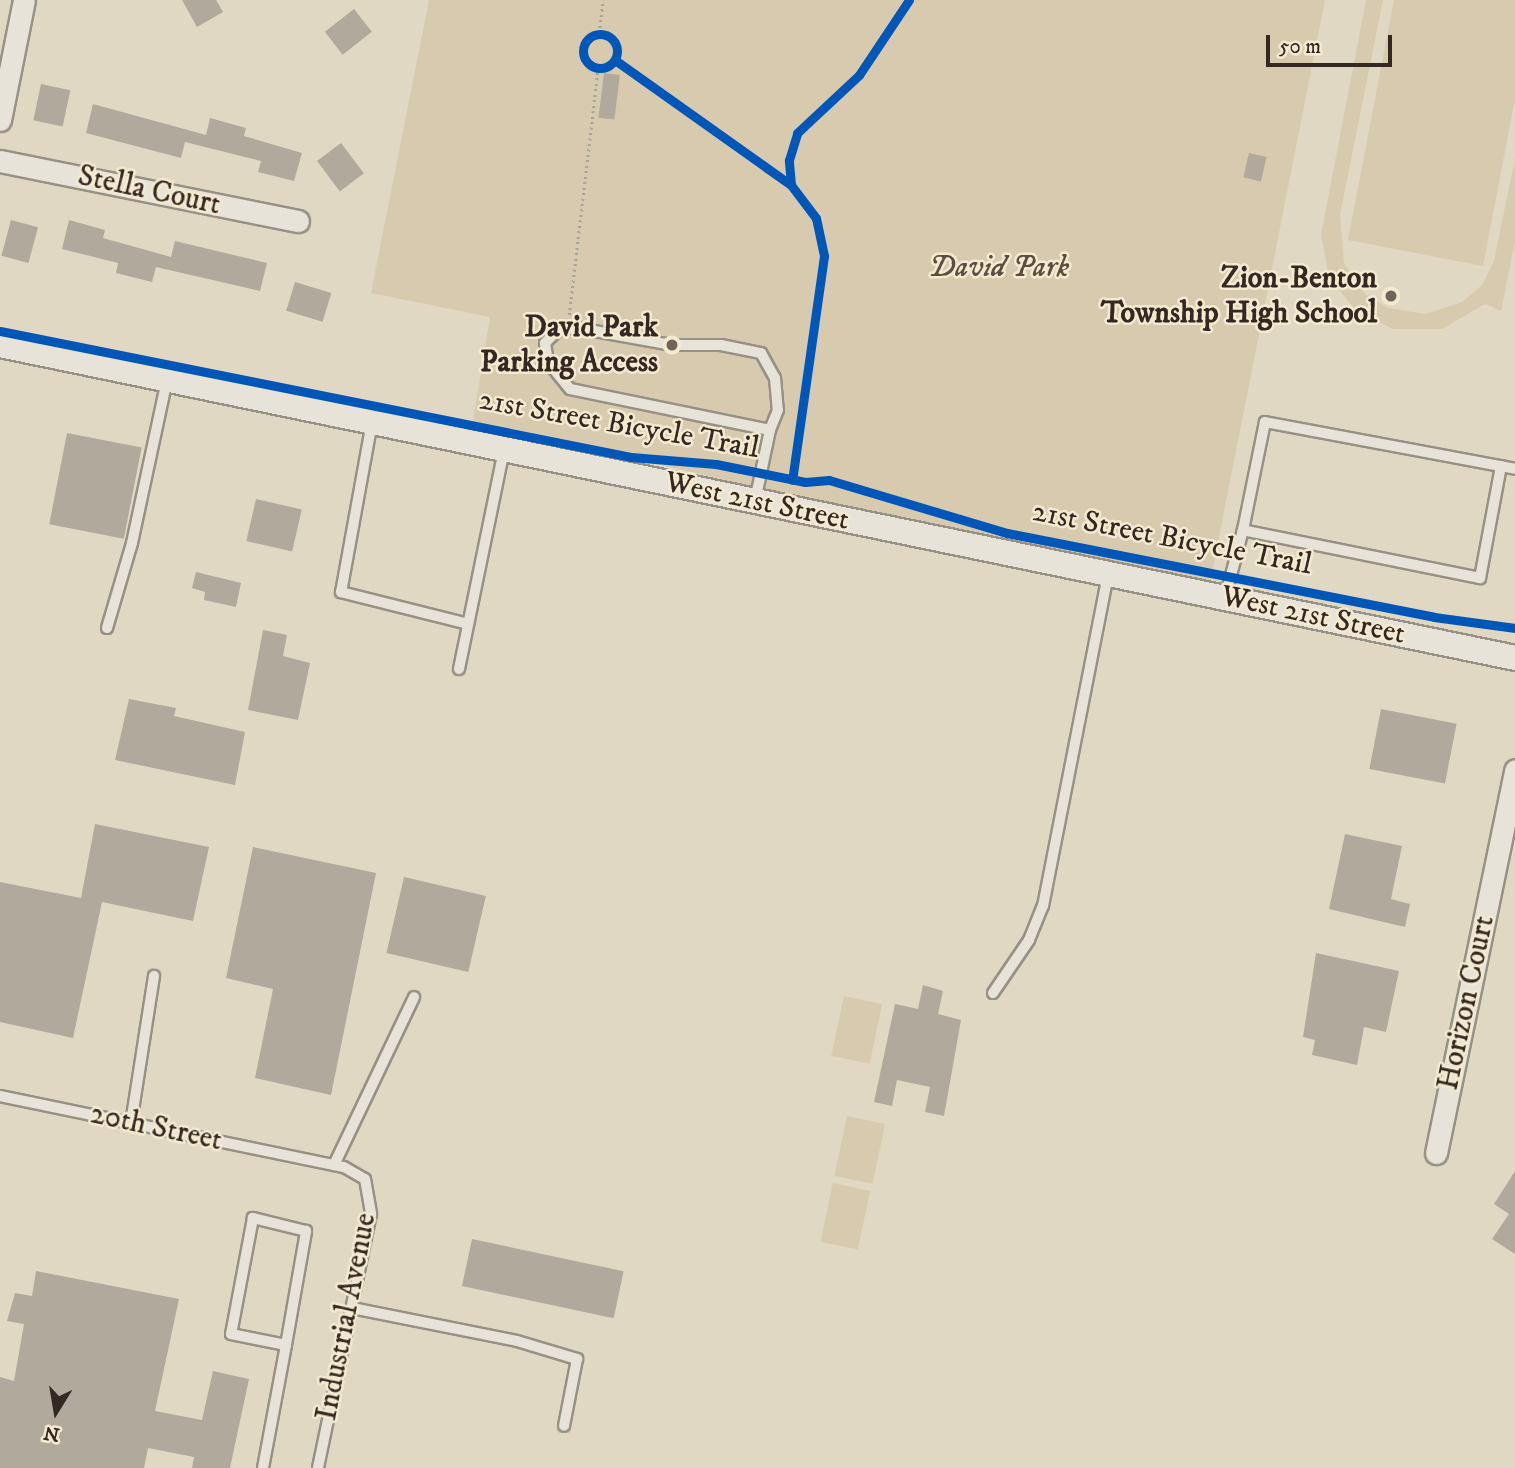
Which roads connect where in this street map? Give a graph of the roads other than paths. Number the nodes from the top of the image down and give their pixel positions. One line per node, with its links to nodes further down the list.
1 (24, 0): 2 (street)
2 (0, 120)
3 (0, 160): 4 (street, Stella Court)
4 (298, 222)
5 (0, 345): 6 (street, West 21st Street)
6 (167, 380): 7 (street, West 21st Street); 17 (lane)
7 (373, 422): 9 (street, West 21st Street); 16 (lane)
8 (770, 430): 8 (lane); 12 (lane)
9 (504, 449): 12 (street, West 21st Street); 16 (lane)
10 (1501, 466): 11 (lane); 13 (lane); 13 (lane)
11 (1515, 469)
12 (754, 501): 14 (street, West 21st Street)
13 (1243, 530): 15 (lane)
14 (1108, 574): 15 (street, West 21st Street); 23 (lane)
15 (1225, 598): 18 (street, West 21st Street)
16 (468, 624): 19 (lane)
17 (107, 628)
18 (1515, 658)
19 (459, 669)
20 (1515, 770): 21 (street, Horizon Court)
21 (1509, 830): 27 (street, Horizon Court)
22 (154, 976): 26 (lane)
23 (993, 993)
24 (414, 997): 29 (lane)
25 (0, 1096): 26 (lane, 20th Street)
26 (131, 1123): 28 (lane, 20th Street)
27 (1436, 1153)
28 (313, 1161): 29 (lane, Industrial Avenue)
29 (334, 1165): 30 (lane, Industrial Avenue)
30 (352, 1308): 32 (lane); 34 (lane, Industrial Avenue)
31 (286, 1345): 31 (lane); 33 (lane)
32 (564, 1426)
33 (263, 1468)
34 (318, 1468)

